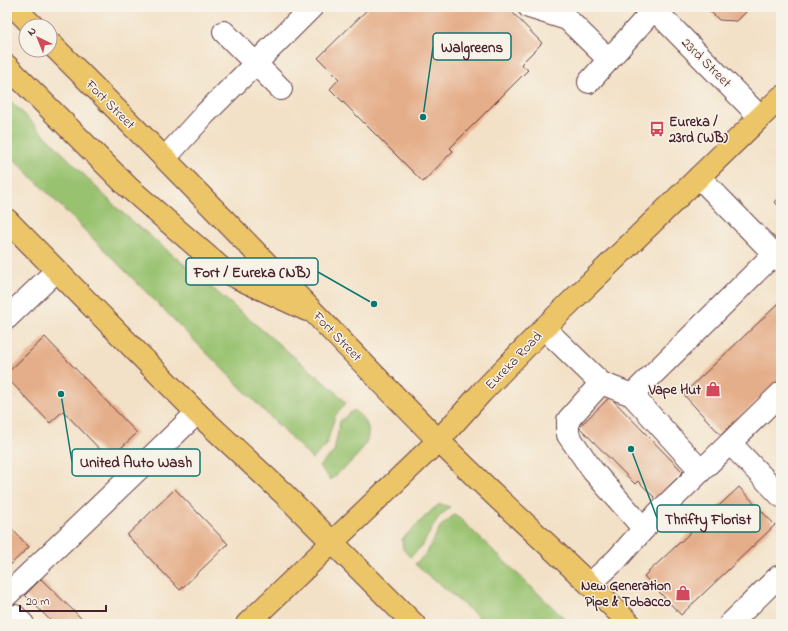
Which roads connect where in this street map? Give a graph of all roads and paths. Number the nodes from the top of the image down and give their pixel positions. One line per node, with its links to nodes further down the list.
1 (14, 7): 6 (main road)
2 (312, 7): 10 (street)
3 (529, 7): 5 (street)
4 (653, 8): 9 (street); 15 (street, 23rd Street)
5 (561, 13): 9 (street)
6 (25, 18)
7 (224, 32): 10 (street)
8 (58, 51): 16 (main road, Fort Street)
9 (609, 60): 12 (street)
10 (256, 63): 13 (street); 16 (street)
11 (7, 66): 21 (main road)
12 (589, 82)
13 (281, 89)
14 (781, 98): 15 (main road, Eureka Road)
15 (760, 117): 17 (main road, Eureka Road)
16 (165, 158): 21 (main road, Fort Street)
17 (699, 177): 19 (street); 23 (main road, Eureka Road)
18 (7, 220): 20 (main road)
19 (778, 258): 26 (street)
20 (56, 271): 22 (street); 27 (main road)
21 (319, 316): 28 (main road, Fort Street)
22 (7, 318)
23 (544, 328): 24 (street); 28 (main road, Eureka Road)
24 (601, 383): 26 (street); 32 (street)
25 (781, 393): 29 (street)
26 (632, 396): 30 (street)
27 (197, 413): 33 (main road); 36 (street)
28 (438, 440): 33 (main road, Eureka Road); 35 (main road, Fort Street)
29 (730, 443): 30 (street); 31 (street)
30 (700, 471): 32 (street)
31 (781, 496)
32 (644, 529): 35 (street)
33 (332, 544): 39 (main road, Eureka Road); 40 (main road)
34 (781, 580): 42 (street)
35 (590, 584): 41 (main road, Fort Street)
36 (7, 596)
37 (7, 624): 38 (street)
38 (23, 624)
39 (247, 624)
40 (414, 624)
41 (630, 624)
42 (730, 624)

